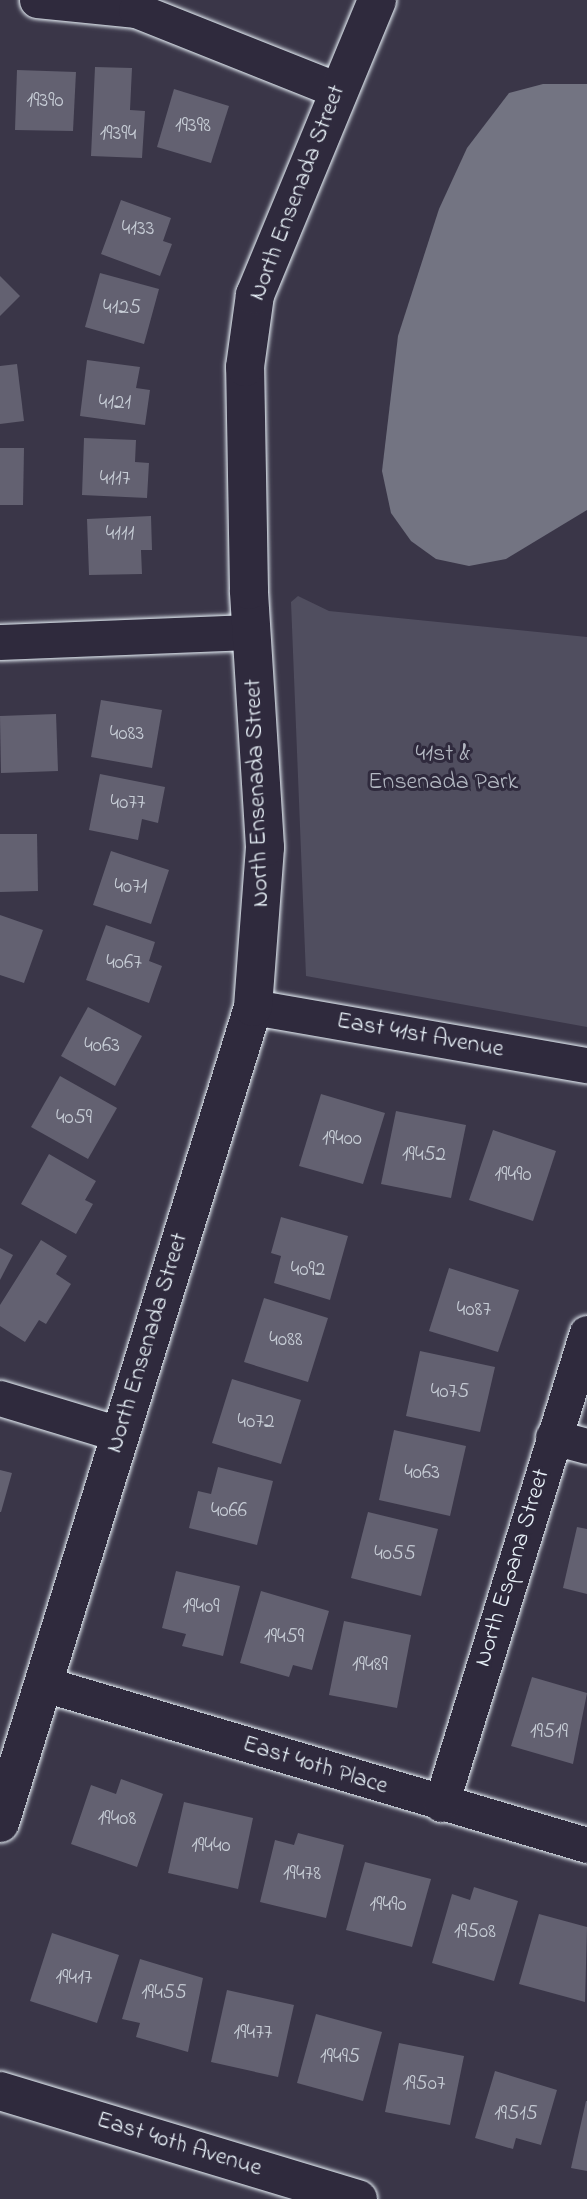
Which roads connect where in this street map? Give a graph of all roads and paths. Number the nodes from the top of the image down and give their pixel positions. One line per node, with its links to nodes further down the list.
1 (37, 0): 3 (street)
2 (377, 0): 3 (street, North Ensenada Street)
3 (337, 90): 4 (street, North Ensenada Street)
4 (251, 632): 5 (street); 6 (street, North Ensenada Street)
5 (0, 642)
6 (253, 1007): 7 (street, East 41st Avenue); 10 (street, North Ensenada Street)
7 (587, 1065)
8 (587, 1333): 11 (street, North Espana Street)
9 (0, 1398): 10 (street)
10 (119, 1434): 13 (street, North Ensenada Street)
11 (553, 1437): 12 (street); 14 (street, North Espana Street)
12 (587, 1446)
13 (44, 1684): 14 (street, East 40th Place); 15 (street, North Ensenada Street)
14 (440, 1804): 16 (street, East 40th Place)
15 (0, 1824)
16 (587, 1845)
17 (0, 2091): 18 (street, East 40th Avenue)
18 (358, 2199)

